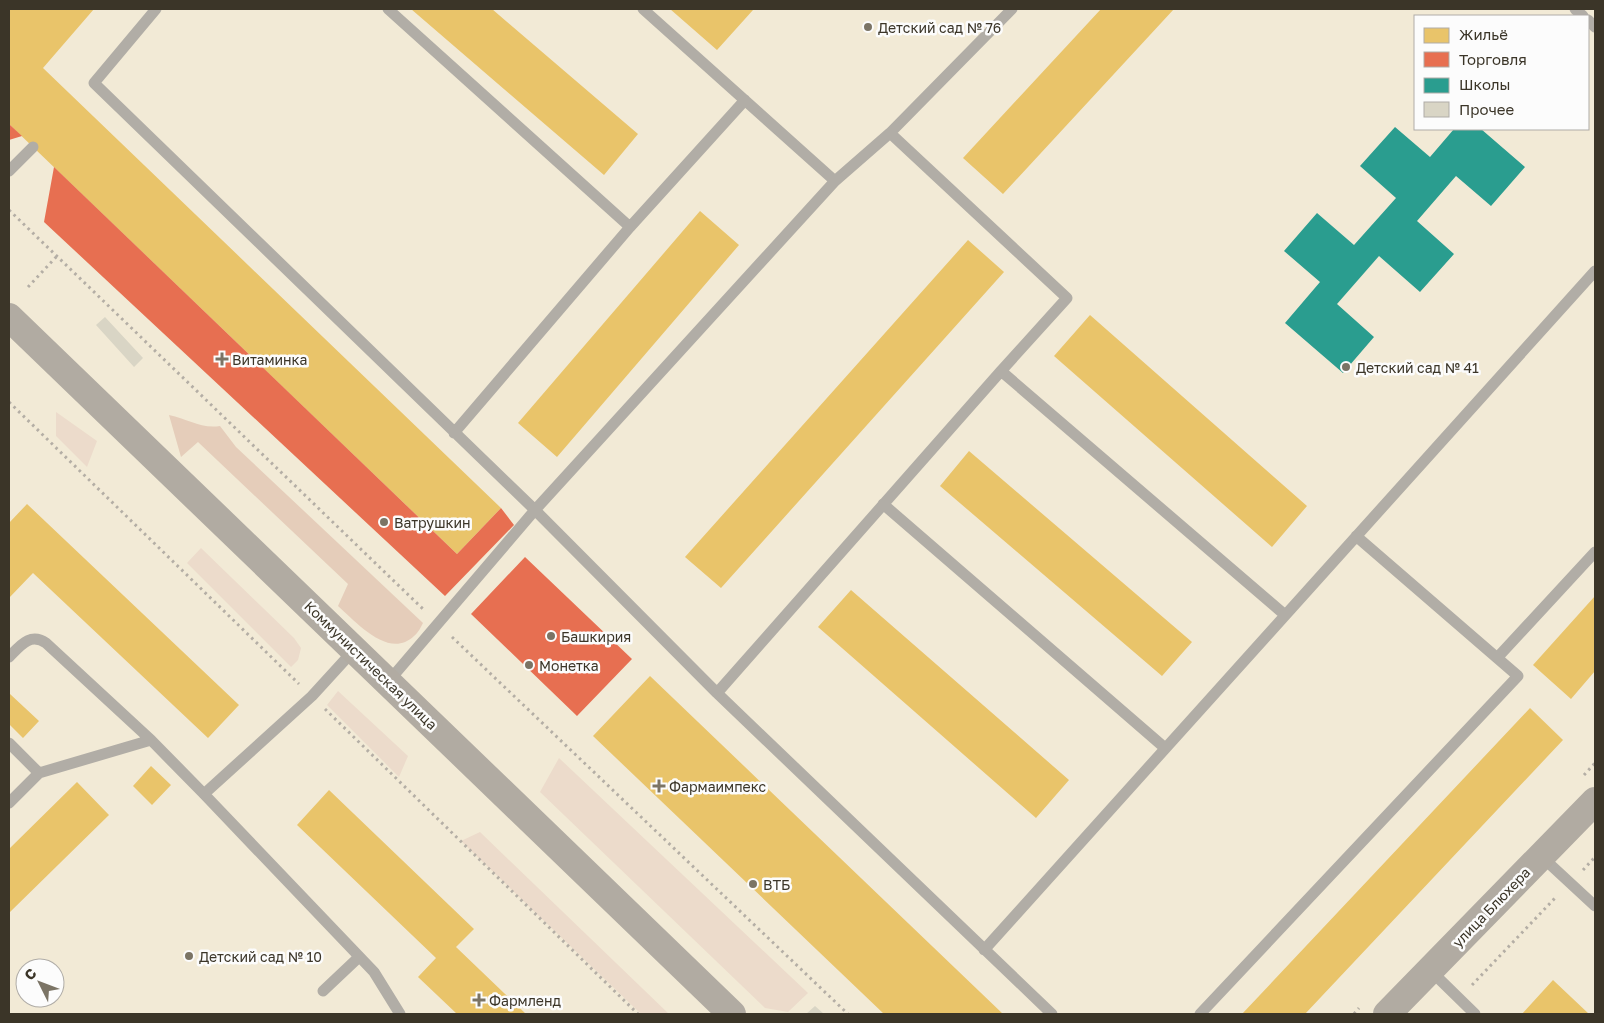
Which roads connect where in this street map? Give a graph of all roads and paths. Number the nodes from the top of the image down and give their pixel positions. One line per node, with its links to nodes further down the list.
1 (156, 9): 16 (lane)
2 (388, 9): 10 (lane)
3 (643, 9): 5 (lane)
4 (1012, 9): 6 (lane)
5 (745, 100): 9 (lane); 10 (lane)
6 (890, 132): 9 (lane); 15 (lane)
7 (33, 147): 8 (lane)
8 (9, 171)
9 (835, 181): 18 (lane)
10 (630, 227): 16 (lane)
11 (57, 256): 13 (path)
12 (1595, 271): 19 (lane)
13 (28, 287)
14 (9, 317): 22 (main road, Коммунистическая улица)
15 (1001, 371): 17 (lane); 21 (lane)
16 (454, 432): 18 (lane)
17 (883, 504): 26 (lane); 29 (lane)
18 (535, 510): 25 (lane); 26 (lane)
19 (1356, 536): 21 (lane); 24 (lane)
20 (1595, 552): 24 (lane)
21 (1285, 614): 29 (lane)
22 (355, 649): 25 (main road, Коммунистическая улица); 31 (lane)
23 (9, 657): 27 (lane)
24 (1497, 658): 46 (lane)
25 (388, 682): 44 (main road, Коммунистическая улица)
26 (717, 693): 38 (lane)
27 (151, 740): 30 (lane); 31 (lane)
28 (9, 743): 30 (lane)
29 (1165, 748): 38 (lane)
30 (39, 773): 33 (lane)
31 (204, 794): 39 (lane)
32 (1595, 801): 34 (main road, улица Блюхера)
33 (9, 803)
34 (1541, 856): 36 (lane); 40 (main road, улица Блюхера)
35 (1595, 857): 36 (path)
36 (1570, 883): 37 (lane); 42 (path)
37 (1595, 906)
38 (984, 950): 45 (lane)
39 (359, 957): 41 (lane); 43 (lane)
40 (1430, 970): 42 (lane); 47 (main road, улица Блюхера)
41 (323, 991)
42 (1458, 999): 48 (lane)
43 (400, 1014)
44 (732, 1014)
45 (1052, 1014)
46 (1200, 1014)
47 (1387, 1014)
48 (1475, 1014)

